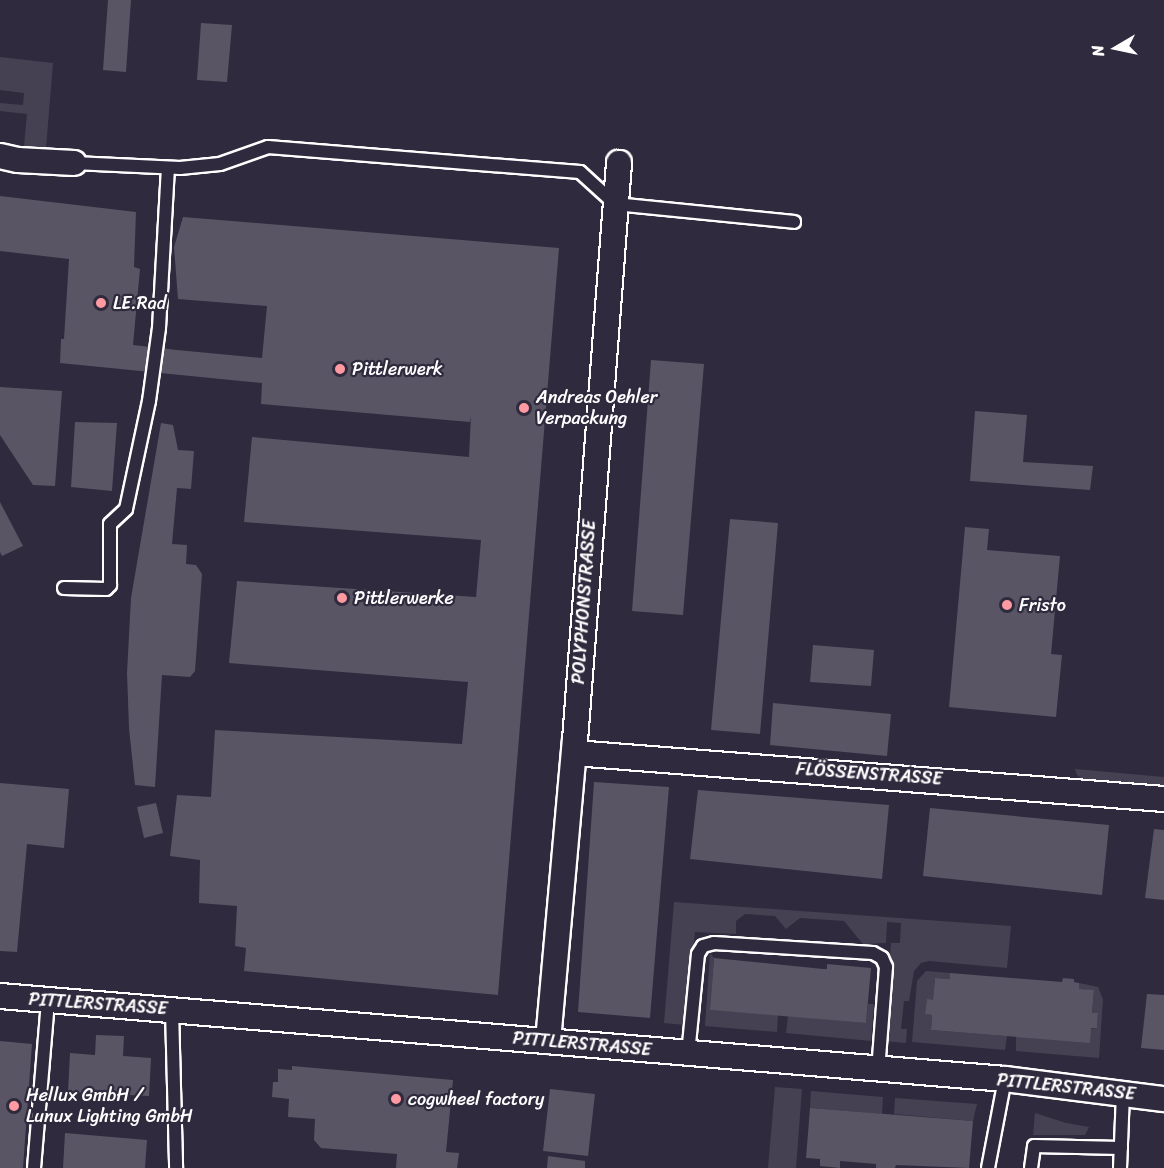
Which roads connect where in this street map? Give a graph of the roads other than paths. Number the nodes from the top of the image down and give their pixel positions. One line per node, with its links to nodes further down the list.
1 (0, 156): 2 (street)
2 (74, 163): 4 (lane)
3 (619, 163): 5 (street, POLYPHONSTRASSE)
4 (168, 168): 5 (lane); 7 (lane)
5 (615, 204): 6 (lane); 8 (street, POLYPHONSTRASSE)
6 (794, 222)
7 (64, 588)
8 (574, 753): 9 (street, FLÖSSENSTRASSE); 13 (street, POLYPHONSTRASSE)
9 (1164, 799)
10 (0, 996): 11 (street, PITTLERSTRASSE)
11 (48, 1000): 12 (street, PITTLERSTRASSE); 20 (lane)
12 (172, 1010): 13 (street, PITTLERSTRASSE); 21 (lane)
13 (548, 1041): 14 (street, PITTLERSTRASSE)
14 (688, 1054): 15 (street, PITTLERSTRASSE); 15 (lane)
15 (878, 1071): 16 (street, PITTLERSTRASSE)
16 (1005, 1079): 17 (street, PITTLERSTRASSE); 22 (lane)
17 (1124, 1093): 18 (street, PITTLERSTRASSE); 19 (lane)
18 (1164, 1098)
19 (1121, 1148): 23 (lane); 24 (lane)
20 (34, 1168)
21 (176, 1168)
22 (988, 1168)
23 (1031, 1168)
24 (1120, 1168)

